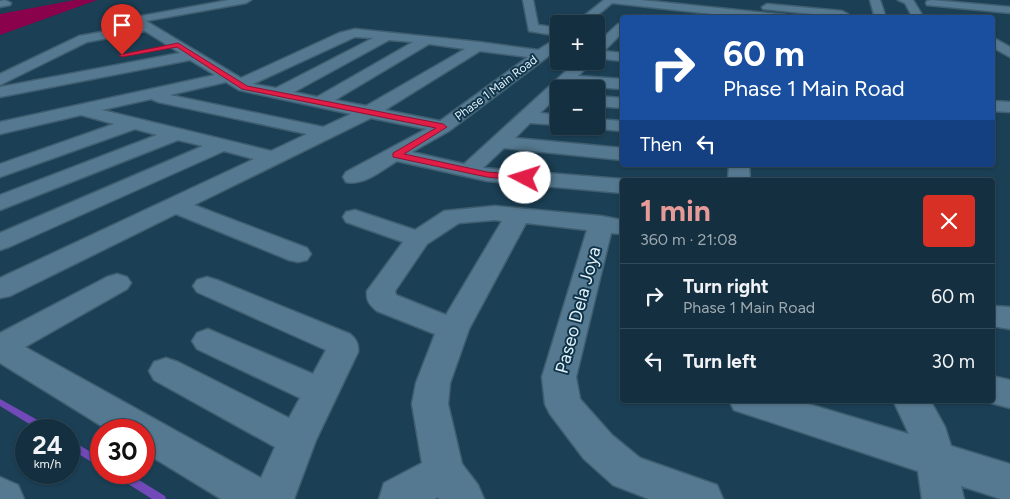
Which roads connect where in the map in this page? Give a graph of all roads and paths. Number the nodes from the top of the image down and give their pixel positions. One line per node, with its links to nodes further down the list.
1 (246, 0): 13 (street)
2 (610, 0): 7 (street); 14 (street)
3 (691, 0): 11 (street)
4 (771, 0): 11 (street)
5 (875, 0): 17 (street)
6 (903, 0): 18 (street)
7 (649, 2): 15 (street); 16 (street)
8 (931, 3): 12 (street)
9 (529, 4): 10 (street); 22 (street)
10 (543, 7)
11 (840, 9)
12 (1010, 10)
13 (138, 13): 19 (street); 20 (street)
14 (591, 15)
15 (663, 15)
16 (760, 15)
17 (881, 15)
18 (917, 15)
19 (97, 25)
20 (150, 27): 25 (street); 40 (street)
21 (83, 28): 23 (street)
22 (550, 31)
23 (66, 34)
24 (995, 35): 27 (street)
25 (164, 36): 34 (street); 40 (street)
26 (387, 36): 28 (street); 46 (street); 52 (street)
27 (1010, 36)
28 (427, 40): 35 (street); 55 (street)
29 (620, 41): 33 (street)
30 (620, 41): 37 (street)
31 (995, 42): 39 (street)
32 (620, 43): 43 (street)
33 (605, 44)
34 (178, 45): 41 (street); 45 (street)
35 (479, 46): 36 (street); 61 (street)
36 (550, 48)
37 (605, 48)
38 (550, 49): 67 (street, Phase 1 Main Road)
39 (1010, 53)
40 (53, 54): 45 (street)
41 (193, 55): 42 (street); 51 (street)
42 (211, 65): 46 (street); 50 (street)
43 (608, 69)
44 (577, 70): 47 (street)
45 (5, 77)
46 (234, 80): 52 (street); 53 (street)
47 (566, 80)
48 (605, 83): 49 (street)
49 (620, 84)
50 (115, 86)
51 (0, 92)
52 (278, 94): 55 (street)
53 (150, 95): 60 (street); 69 (street)
54 (550, 99): 62 (street)
55 (320, 102): 61 (street)
56 (605, 103): 57 (street)
57 (620, 104)
58 (995, 106): 59 (street)
59 (1010, 107)
60 (83, 111): 64 (street); 68 (street)
61 (369, 112): 67 (street); 69 (street)
62 (525, 117): 63 (street); 71 (street)
63 (550, 119)
64 (134, 123): 70 (street); 76 (street)
65 (605, 125): 66 (street)
66 (620, 126)
67 (443, 127): 74 (street, Phase 1 Main Road)
68 (0, 128)
69 (326, 133): 75 (street)
70 (176, 134): 72 (street); 80 (street)
71 (498, 142): 73 (street); 77 (street)
72 (222, 145): 75 (street); 86 (street)
73 (620, 154)
74 (396, 155): 77 (street); 78 (street, Phase 1 Main Road)
75 (274, 158): 81 (street)
76 (0, 171)
77 (468, 171): 79 (street)
78 (354, 177)
79 (620, 186)
80 (0, 203)
81 (174, 205): 87 (street); 90 (street)
82 (518, 215): 84 (street); 85 (street); 93 (street)
83 (356, 217): 85 (street)
84 (612, 225): 113 (street, Paseo Dela Joya)
85 (418, 239): 93 (street)
86 (0, 242)
87 (298, 254)
88 (117, 283): 95 (street)
89 (207, 286): 98 (street)
90 (0, 289)
91 (995, 316): 92 (street)
92 (1010, 318)
93 (452, 329): 107 (street)
94 (208, 341): 98 (street)
95 (0, 348): 102 (street)
96 (166, 372): 104 (street)
97 (995, 391): 99 (street)
98 (322, 393): 104 (street)
99 (1010, 394)
100 (756, 403): 105 (street)
101 (913, 403): 105 (street)
102 (121, 419)
103 (155, 438): 111 (street)
104 (297, 440): 112 (street)
105 (936, 460): 106 (street); 114 (street)
106 (1010, 483)
107 (453, 486): 109 (street)
108 (0, 497): 110 (street)
109 (399, 497)
110 (3, 499)
111 (259, 499)
112 (273, 499)
113 (702, 499)
114 (943, 499)

